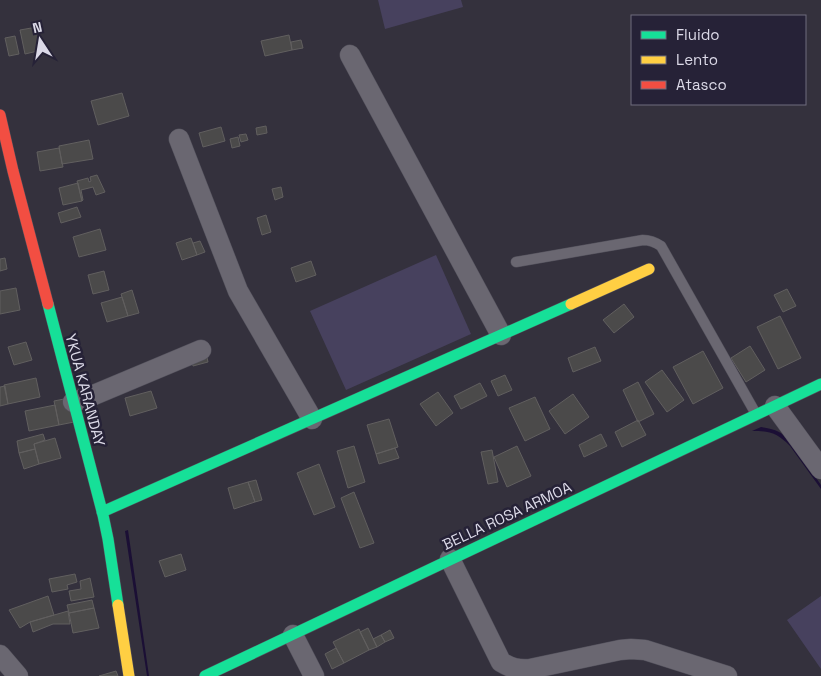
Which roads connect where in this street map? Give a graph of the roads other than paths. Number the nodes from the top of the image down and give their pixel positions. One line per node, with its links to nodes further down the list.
1 (350, 55): 6 (street)
2 (0, 115): 9 (street, YKUA KARANDAY)
3 (179, 139): 12 (street)
4 (516, 262): 11 (lane)
5 (649, 269): 6 (street)
6 (502, 335): 12 (street)
7 (201, 350): 9 (street)
8 (821, 384): 10 (street, BELLA ROSA ARMOA)
9 (73, 402): 14 (street, YKUA KARANDAY)
10 (775, 406): 11 (street, BELLA ROSA ARMOA); 13 (street)
11 (756, 414): 15 (street, BELLA ROSA ARMOA)
12 (312, 419): 14 (street)
13 (821, 469)
14 (102, 512): 19 (street, YKUA KARANDAY)
15 (450, 559): 16 (street, BELLA ROSA ARMOA); 22 (street)
16 (292, 635): 20 (street, BELLA ROSA ARMOA); 21 (street)
17 (0, 655): 18 (street)
18 (18, 676)
19 (129, 676)
20 (205, 676)
21 (314, 676)
22 (726, 676)

